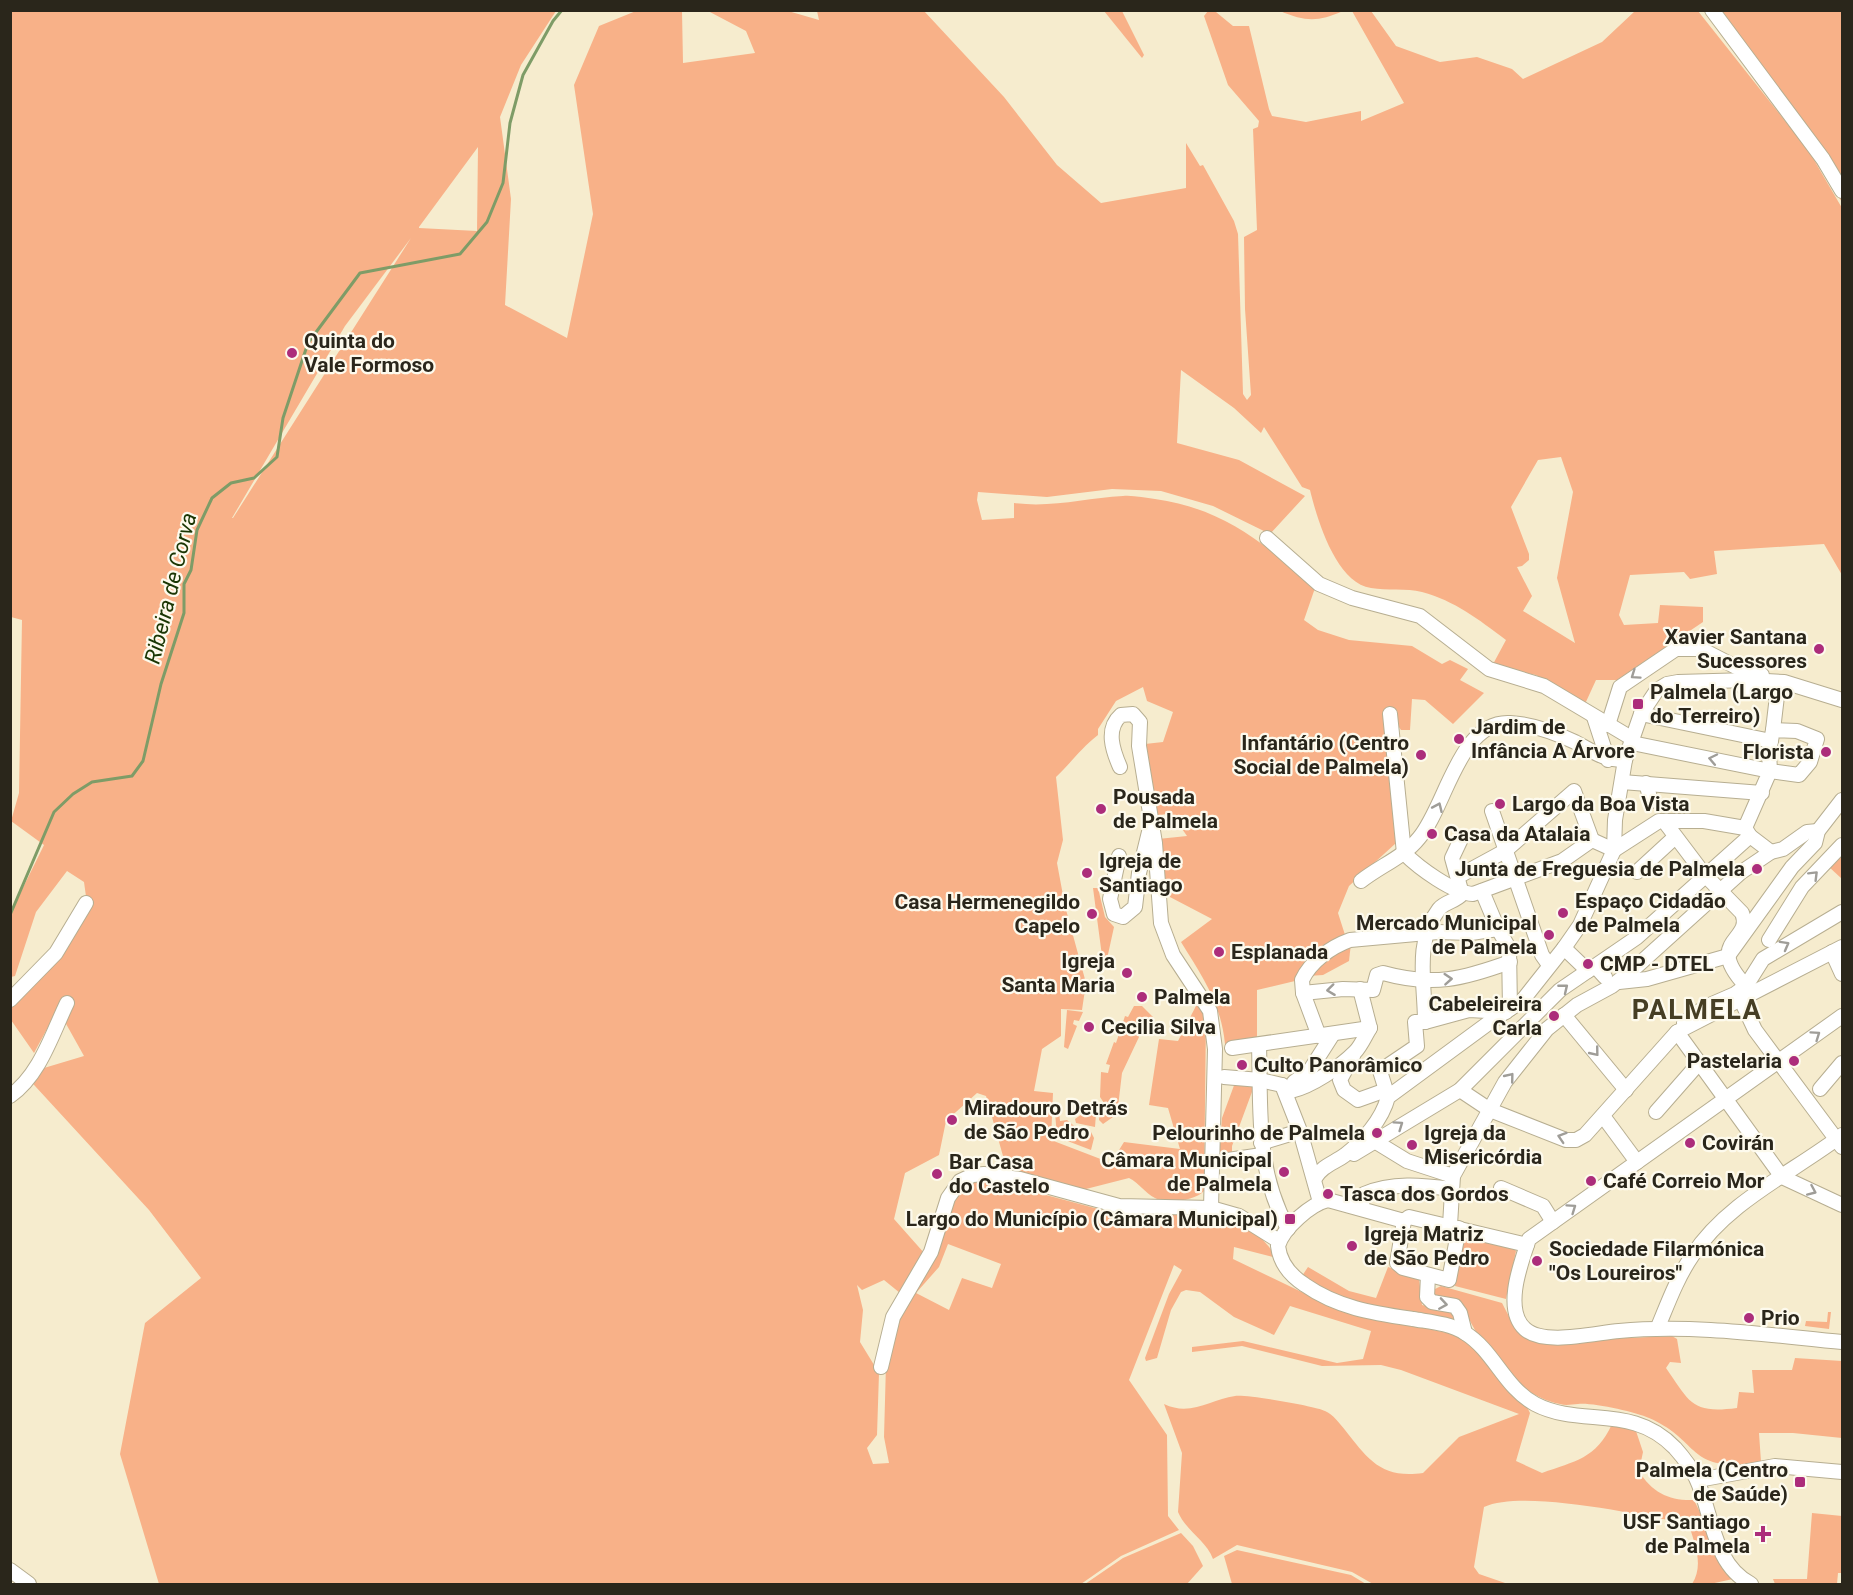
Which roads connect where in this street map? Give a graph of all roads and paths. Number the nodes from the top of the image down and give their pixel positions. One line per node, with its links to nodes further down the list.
1 (1712, 10): 2 (street)
2 (1842, 191)
3 (1267, 538): 9 (street)
4 (1704, 681): 5 (street); 8 (street); 11 (street)
5 (1784, 682): 6 (street); 10 (street, one-way to 10)
6 (1842, 700)
7 (1390, 714): 34 (street)
8 (1641, 714): 11 (street); 12 (street)
9 (1594, 717): 10 (street); 13 (street)
10 (1608, 725): 12 (street)
11 (1772, 735): 16 (street); 16 (street)
12 (1632, 741): 14 (street); 16 (street, one-way to 12)
13 (1608, 760): 14 (street); 34 (street, one-way to 13)
14 (1625, 760): 17 (street)
15 (1120, 767): 23 (street)
16 (1770, 771): 19 (street)
17 (1622, 782): 18 (street); 31 (street)
18 (1646, 783): 19 (street); 21 (street)
19 (1762, 793): 26 (street)
20 (1842, 800): 25 (street)
21 (1652, 801)
22 (1492, 812): 32 (street)
23 (1151, 820): 35 (street); 105 (street)
24 (1664, 821): 26 (street); 27 (street); 31 (street)
25 (1818, 831): 33 (street); 43 (street)
26 (1748, 832): 33 (street); 37 (street)
27 (1674, 838): 36 (street); 37 (street)
28 (1461, 839): 38 (street)
29 (1592, 840): 31 (street); 32 (street); 39 (street)
30 (1842, 846): 46 (street, one-way to 30)
31 (1614, 850): 51 (street)
32 (1504, 851): 38 (street); 39 (street)
33 (1771, 852): 42 (street)
34 (1404, 854): 40 (street); 44 (street)
35 (1119, 856)
36 (1637, 872)
37 (1704, 874): 42 (street); 56 (street)
38 (1459, 876): 44 (street)
39 (1517, 879): 41 (street); 55 (street)
40 (1361, 881)
41 (1482, 891): 44 (street); 48 (street)
42 (1719, 891): 53 (street); 59 (street)
43 (1774, 892): 46 (street); 53 (street)
44 (1462, 894): 49 (street)
45 (86, 903): 63 (street)
46 (1791, 903): 50 (street)
47 (1842, 912): 60 (street, one-way to 47)
48 (1498, 929): 49 (street); 54 (street)
49 (1428, 933): 58 (street); 62 (street)
50 (1769, 940)
51 (1564, 948): 55 (street); 56 (street)
52 (1837, 950): 57 (street); 64 (street)
53 (1728, 956): 59 (street); 60 (street)
54 (1510, 962): 58 (street, one-way to 54); 66 (street)
55 (1549, 965): 66 (street)
56 (1591, 968): 59 (street); 84 (street, one-way to 56)
57 (1842, 974)
58 (1422, 981): 61 (street); 69 (street)
59 (1608, 982): 67 (street)
60 (1746, 986): 71 (street)
61 (1360, 989): 62 (street, one-way to 62); 70 (street)
62 (1303, 993): 73 (street)
63 (10, 1000)
64 (1741, 1000): 71 (street); 77 (street)
65 (67, 1003): 86 (street)
66 (1508, 1010): 69 (street); 87 (street)
67 (1564, 1015): 85 (street, one-way to 85); 89 (street, one-way to 67)
68 (1842, 1016): 77 (street, one-way to 68)
69 (1420, 1022): 87 (street)
70 (1370, 1028): 72 (street); 76 (street)
71 (1677, 1032): 78 (street); 85 (street)
72 (1333, 1034): 73 (street); 82 (street)
73 (1318, 1036): 74 (street)
74 (1259, 1045): 75 (street); 81 (street)
75 (1232, 1048)
76 (1356, 1052): 82 (street); 87 (street)
77 (1778, 1062): 88 (street); 93 (street)
78 (1699, 1063): 88 (street); 90 (street)
79 (1842, 1064): 83 (street)
80 (1224, 1077): 81 (street)
81 (1260, 1080): 82 (street); 95 (street)
82 (1282, 1085): 92 (street)
83 (1820, 1089)
84 (1460, 1090): 89 (street); 94 (street, one-way to 84)
85 (1626, 1090): 91 (street)
86 (10, 1095)
87 (1387, 1097): 98 (street)
88 (1726, 1099): 97 (street); 99 (street)
89 (1490, 1110): 91 (street, one-way to 89); 101 (street)
90 (1656, 1112)
91 (1603, 1116): 97 (street)
92 (1300, 1131): 95 (street); 100 (street)
93 (1841, 1141): 99 (street)
94 (1376, 1142): 98 (street); 101 (street)
95 (1262, 1149): 96 (street); 110 (street)
96 (1228, 1160)
97 (1637, 1162): 108 (street, one-way to 97)
98 (1330, 1164): 100 (street)
99 (1782, 1177): 104 (street, one-way to 104); 114 (street)
100 (1315, 1179): 103 (street)
101 (1452, 1183): 106 (street); 109 (street)
102 (1501, 1188): 108 (street)
103 (1320, 1202): 106 (street); 110 (street)
104 (1842, 1205)
105 (1211, 1208): 111 (street); 117 (street)
106 (1361, 1208): 107 (street)
107 (1404, 1221): 109 (street); 113 (street)
108 (1553, 1222): 112 (street)
109 (1454, 1226): 112 (street); 113 (street)
110 (1288, 1229): 111 (street)
111 (1279, 1241): 115 (street)
112 (1527, 1245): 114 (street)
113 (1428, 1275): 115 (street, one-way to 115)
114 (1658, 1327): 116 (street)
115 (1465, 1333): 119 (street)
116 (1842, 1341)
117 (881, 1368)
118 (1842, 1472): 119 (street)
119 (1698, 1480): 122 (street)
120 (10, 1570): 121 (street)
121 (29, 1584)
122 (1746, 1584)

